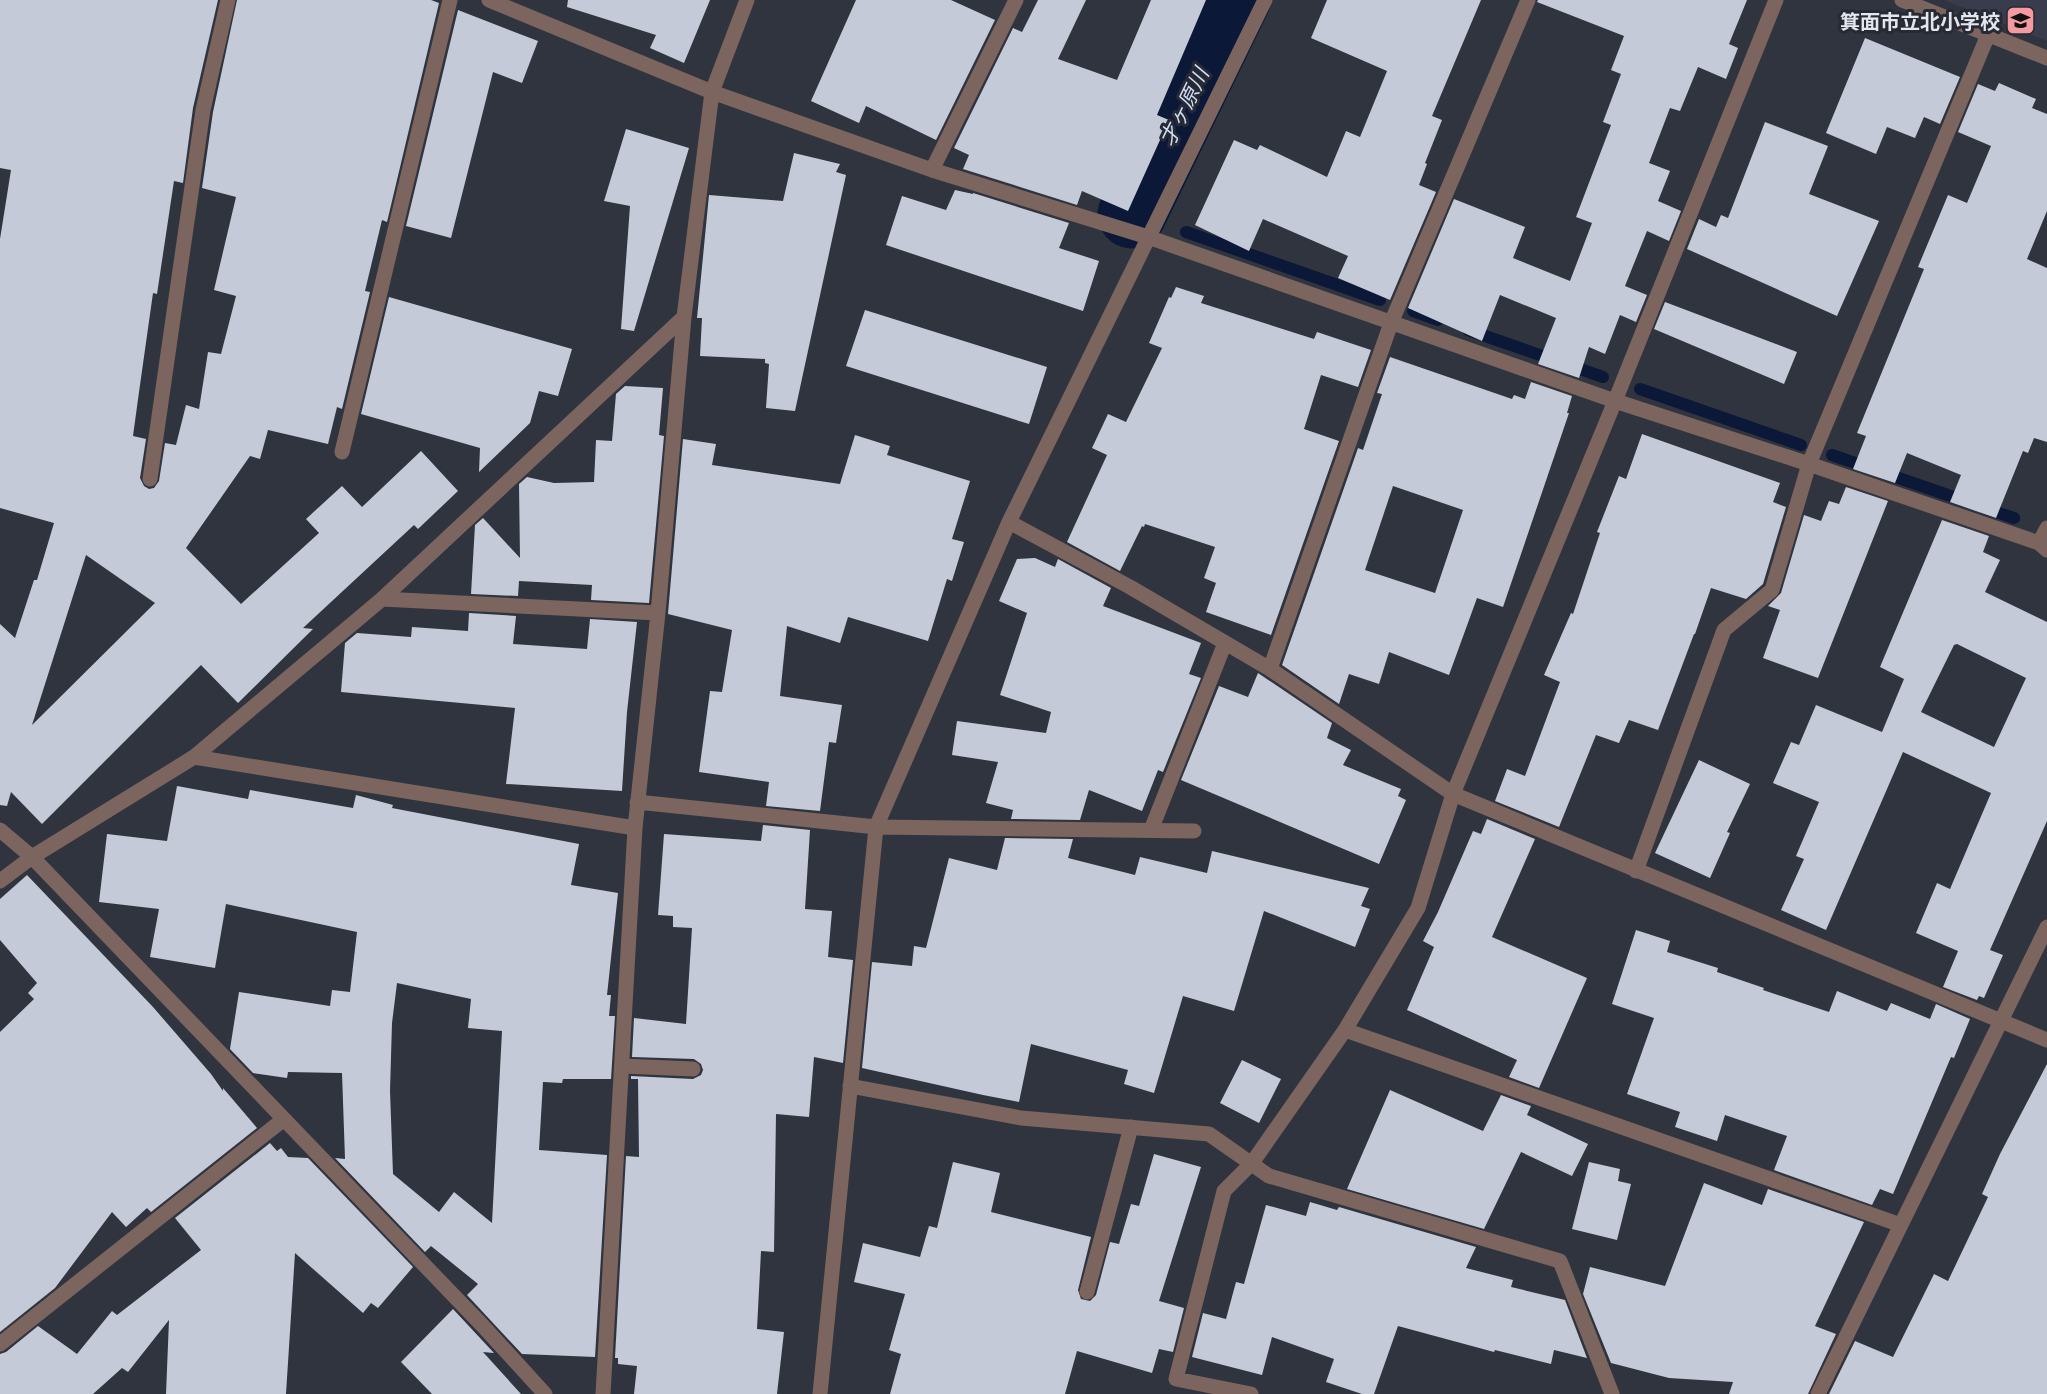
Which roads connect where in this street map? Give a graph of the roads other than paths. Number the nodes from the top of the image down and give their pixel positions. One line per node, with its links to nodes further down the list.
1 (228, 0): 20 (street)
2 (450, 0): 18 (street)
3 (489, 0): 12 (street)
4 (747, 0): 12 (street)
5 (1016, 0): 13 (street)
6 (1265, 0): 14 (street)
7 (1528, 0): 16 (street)
8 (1776, 0): 17 (street)
9 (1902, 0): 10 (street)
10 (1988, 35): 11 (street); 19 (street)
11 (2047, 58)
12 (712, 92): 13 (street); 15 (street)
13 (932, 170): 14 (street)
14 (1148, 237): 16 (street); 21 (street)
15 (684, 317): 24 (street); 25 (street)
16 (1391, 322): 17 (street); 27 (street)
17 (1615, 401): 19 (street); 29 (street)
18 (342, 452)
19 (1809, 464): 23 (street); 37 (street)
20 (150, 479)
21 (1009, 522): 26 (street); 31 (street)
22 (2047, 528): 23 (street)
23 (2043, 547)
24 (382, 600): 25 (street); 28 (street)
25 (658, 613): 30 (street)
26 (1225, 643): 27 (street); 34 (street)
27 (1270, 669): 29 (street)
28 (194, 758): 32 (street); 36 (street)
29 (1453, 794): 37 (street); 41 (street)
30 (637, 802): 31 (street); 32 (street)
31 (876, 827): 34 (street); 45 (street)
32 (635, 828): 43 (street)
33 (0, 830): 36 (street)
34 (1151, 830): 35 (street)
35 (1194, 831)
36 (32, 857): 38 (street); 46 (street)
37 (1636, 871): 40 (street)
38 (0, 881)
39 (2047, 927): 40 (street)
40 (2000, 1022): 42 (street); 49 (street)
41 (1345, 1030): 48 (street); 49 (street)
42 (2047, 1040)
43 (622, 1065): 44 (street); 53 (street)
44 (693, 1069)
45 (850, 1086): 47 (street); 54 (street)
46 (284, 1119): 51 (street); 52 (street)
47 (1131, 1127): 48 (street); 50 (street)
48 (1252, 1163): 55 (street); 56 (street)
49 (1901, 1225): 57 (street)
50 (1087, 1292)
51 (0, 1344)
52 (545, 1394)
53 (603, 1394)
54 (819, 1394)
55 (1251, 1394)
56 (1612, 1394)
57 (1818, 1394)

